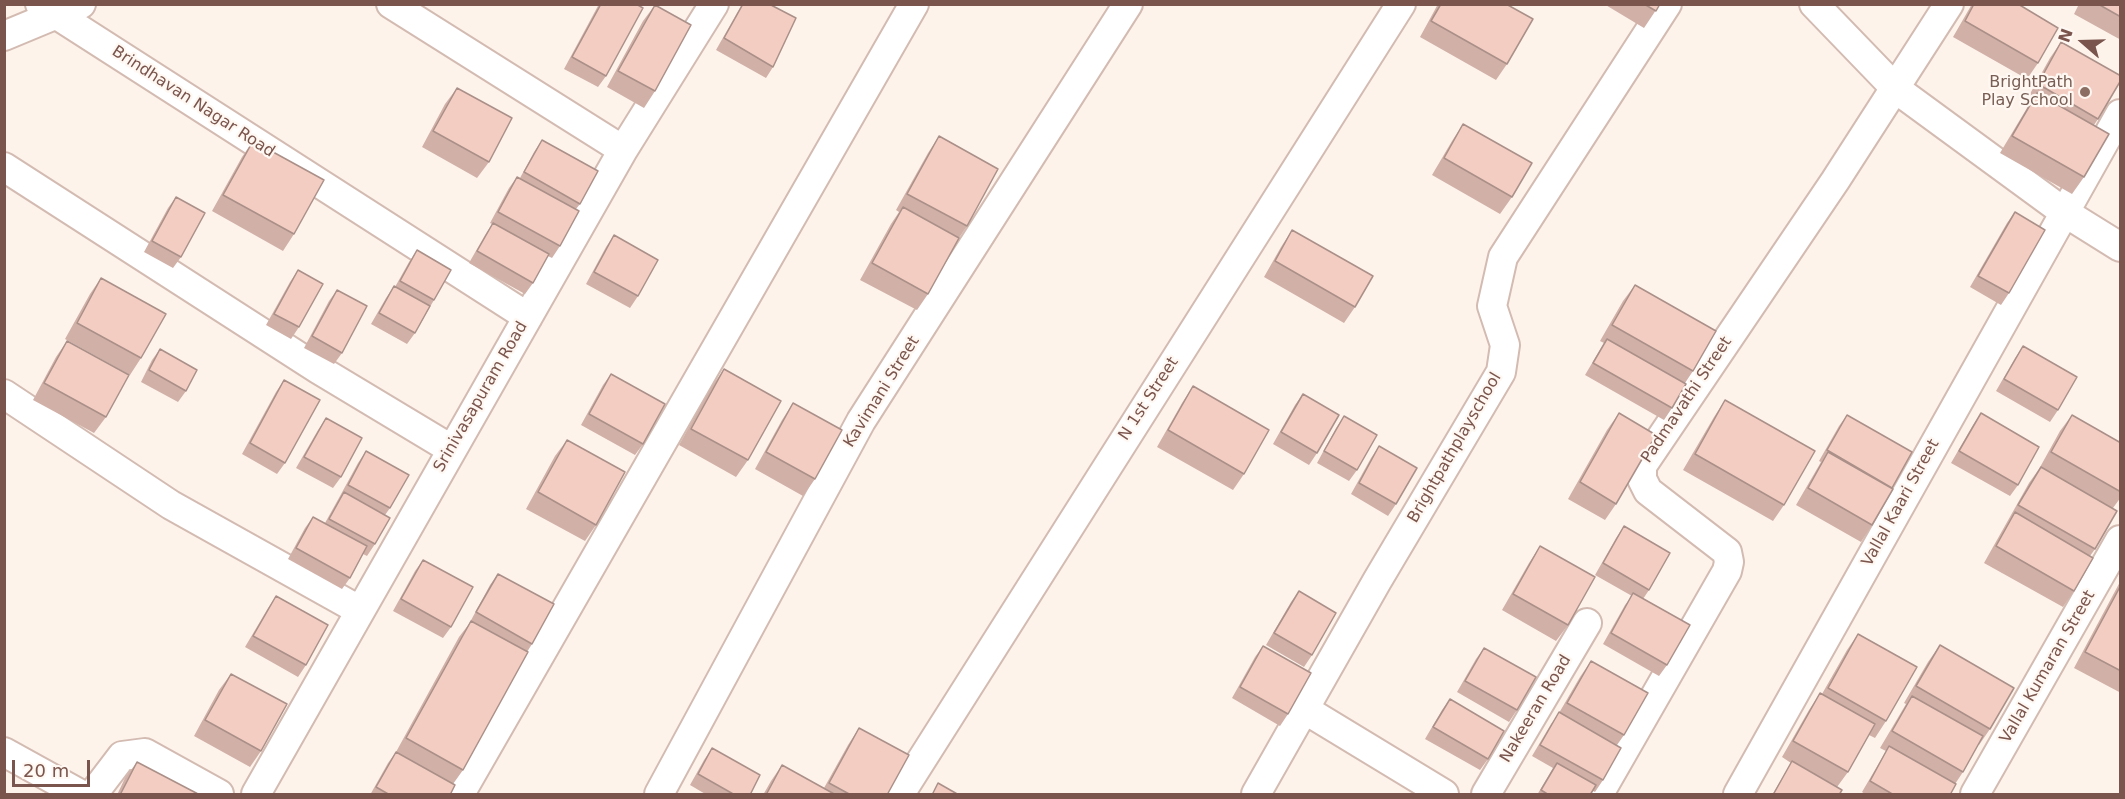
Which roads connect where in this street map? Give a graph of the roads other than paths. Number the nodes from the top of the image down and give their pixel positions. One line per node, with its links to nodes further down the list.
1 (391, 4): 13 (street)
2 (714, 4): 13 (street, Srinivasapuram Road)
3 (914, 4): 30 (street)
4 (1128, 4): 31 (street, Kavimani Street)
5 (1401, 4): 32 (street, N 1st Street)
6 (1667, 4): 23 (street, Brightpathplayschool)
7 (1814, 4): 11 (street)
8 (1949, 4): 11 (street, Padmavathi Street)
9 (59, 8): 10 (street); 17 (street, Brindhavan Nagar Road)
10 (4, 36)
11 (1896, 88): 15 (street); 25 (street, Padmavathi Street)
12 (2121, 114): 15 (street, Vallal Kaari Street)
13 (623, 150): 17 (street, Srinivasapuram Road)
14 (4, 167): 19 (street)
15 (2064, 212): 16 (street); 36 (street, Vallal Kaari Street)
16 (2121, 247)
17 (528, 317): 19 (street, Srinivasapuram Road)
18 (4, 394): 21 (street)
19 (451, 449): 21 (street, Srinivasapuram Road)
20 (2121, 540): 37 (street, Vallal Kumaran Street)
21 (359, 610): 29 (street, Srinivasapuram Road)
22 (1587, 623): 35 (street, Nakeeran Road)
23 (1304, 709): 33 (street, Brightpathplayschool); 34 (street)
24 (4, 752): 26 (street)
25 (1605, 793)
26 (80, 795)
27 (93, 795): 28 (street)
28 (219, 795)
29 (256, 795)
30 (460, 795)
31 (659, 795)
32 (900, 795)
33 (1256, 795)
34 (1444, 795)
35 (1485, 795)
36 (1738, 795)
37 (1975, 795)

